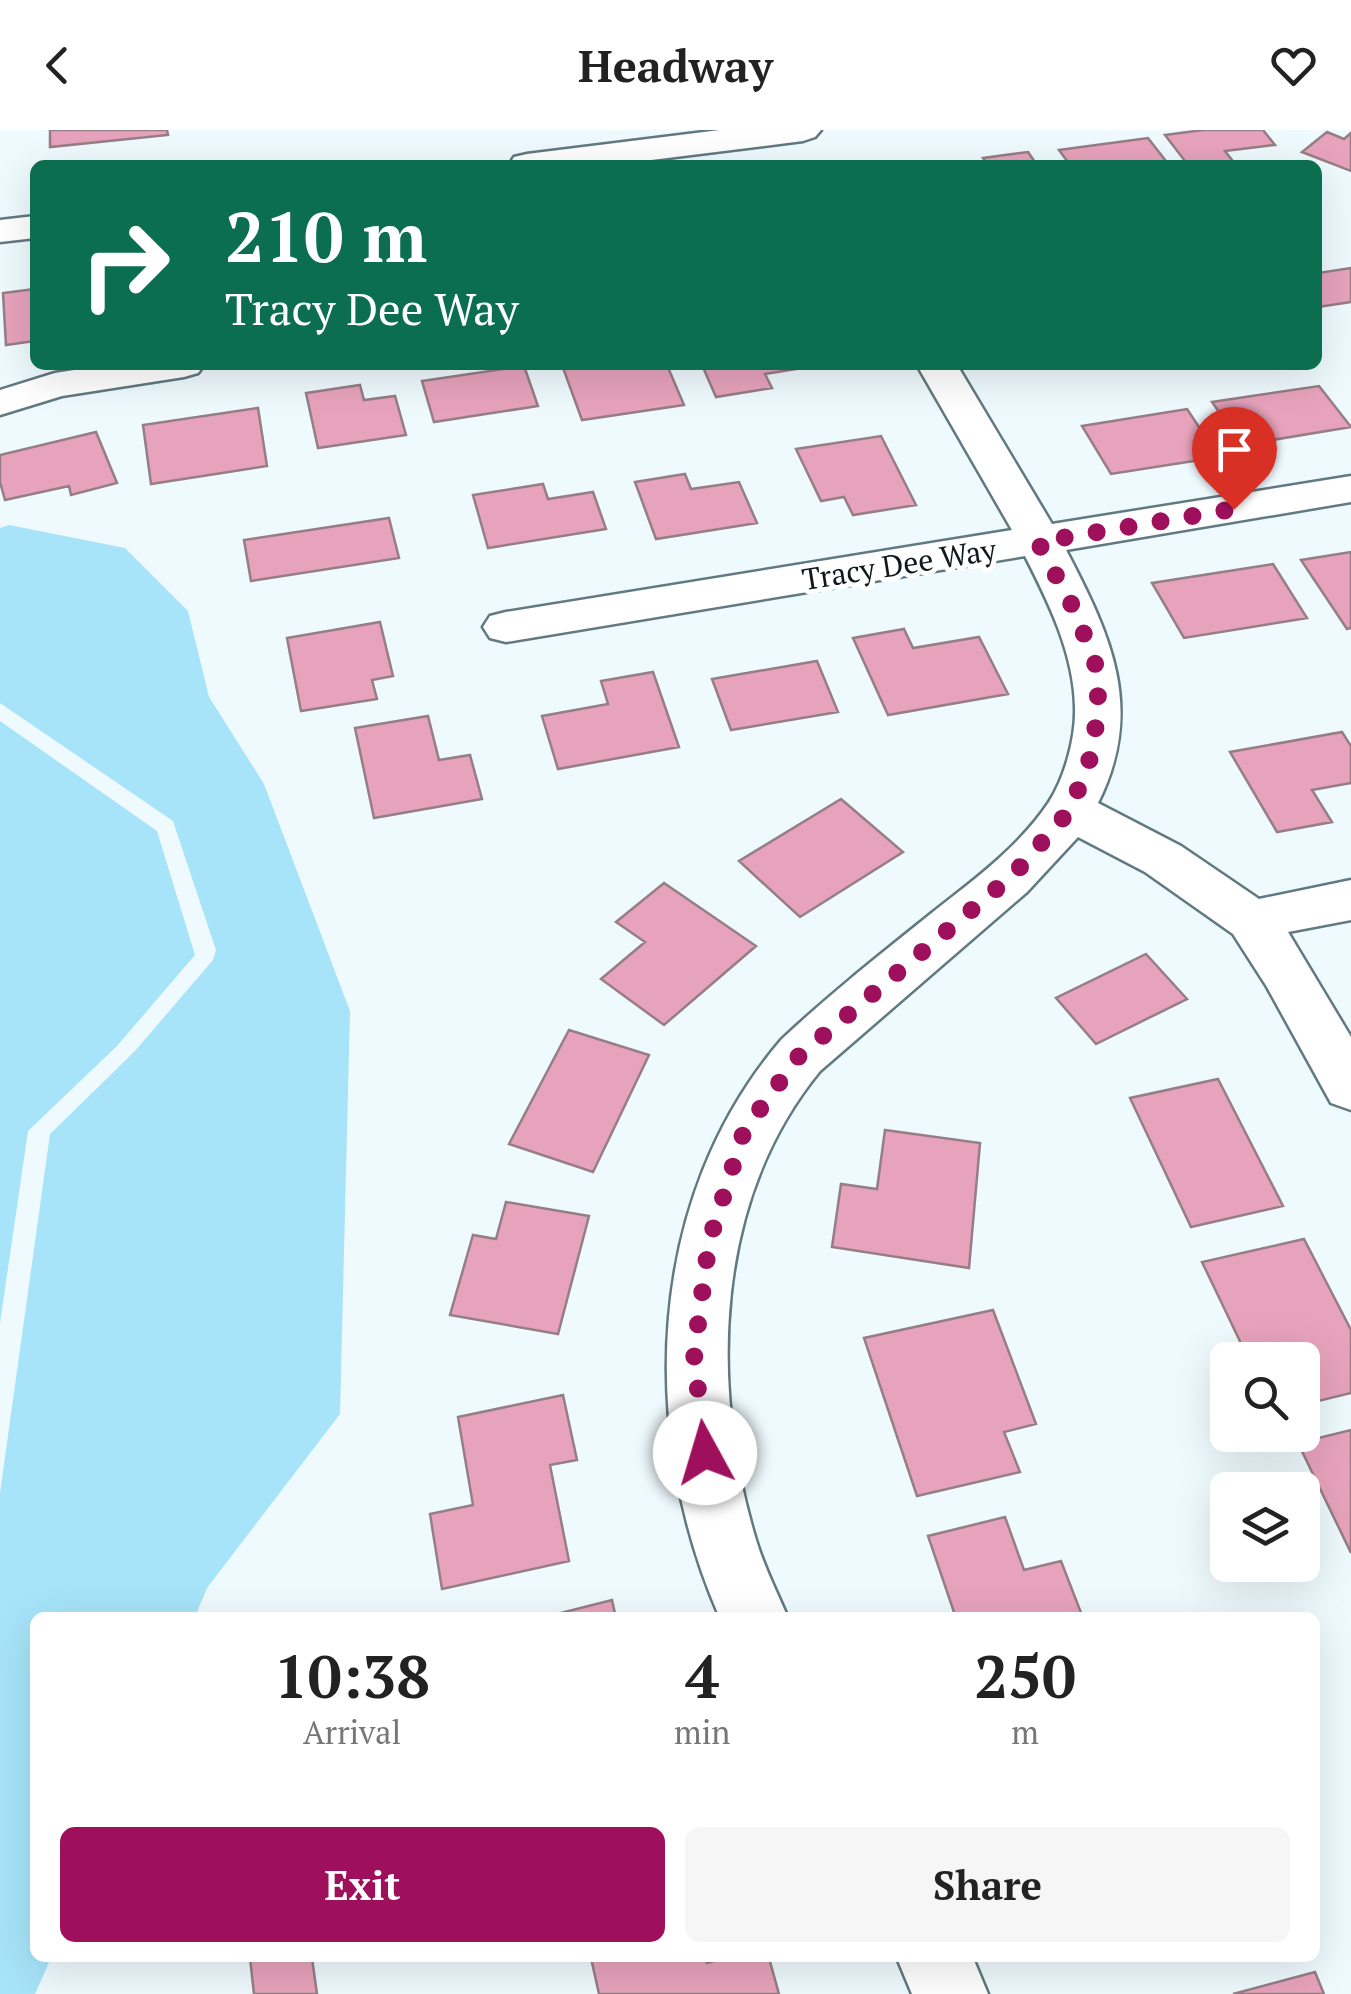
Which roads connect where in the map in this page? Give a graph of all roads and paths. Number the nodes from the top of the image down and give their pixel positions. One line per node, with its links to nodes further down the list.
1 (806, 130): 2 (street); 3 (street)
2 (566, 160)
3 (823, 160)
4 (30, 228): 5 (street)
5 (0, 232)
6 (152, 370): 8 (street)
7 (940, 370): 10 (street)
8 (0, 402)
9 (1351, 489): 10 (street, Tracy Dee Way)
10 (1038, 542): 11 (street, Tracy Dee Way); 12 (street)
11 (506, 626)
12 (1070, 810): 14 (street); 16 (street)
13 (1351, 900): 14 (street)
14 (1251, 920): 15 (street)
15 (1351, 1087)
16 (752, 1612)
17 (936, 1962): 18 (street)
18 (950, 1994)

